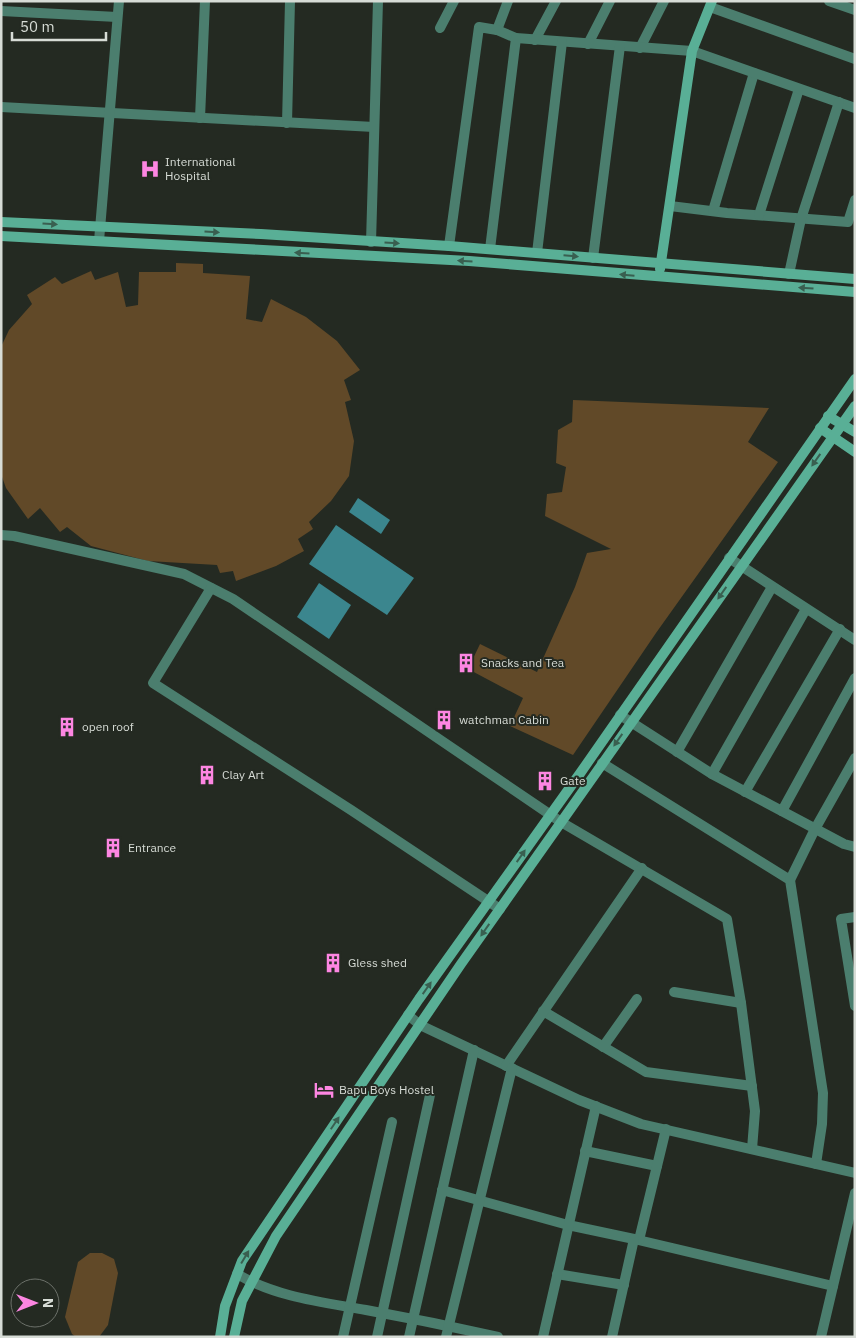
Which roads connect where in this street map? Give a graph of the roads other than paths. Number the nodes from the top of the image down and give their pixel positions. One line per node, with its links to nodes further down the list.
1 (119, 1): 14 (street)
2 (205, 1): 31 (street)
3 (290, 1): 32 (street)
4 (378, 1): 33 (street)
5 (454, 1): 15 (street)
6 (508, 1): 16 (street)
7 (556, 1): 18 (street)
8 (610, 1): 20 (street)
9 (664, 1): 22 (street)
10 (829, 1): 12 (street)
11 (711, 4): 23 (street); 24 (street)
12 (855, 10)
13 (1, 11): 14 (street)
14 (117, 17): 30 (street)
15 (440, 28)
16 (497, 30): 17 (street); 44 (street)
17 (516, 38): 18 (street); 45 (street)
18 (535, 40): 19 (street)
19 (562, 42): 20 (street); 46 (street)
20 (588, 44): 21 (street)
21 (620, 46): 22 (street); 47 (street)
22 (640, 48): 23 (street)
23 (692, 51): 25 (street); 35 (street)
24 (855, 59)
25 (754, 73): 26 (street); 36 (street)
26 (799, 89): 27 (street); 37 (street)
27 (839, 102): 29 (street); 38 (street)
28 (1, 107): 30 (street)
29 (855, 108)
30 (110, 113): 31 (street); 40 (street)
31 (200, 118): 32 (street)
32 (287, 123): 33 (street)
33 (374, 127): 43 (street)
34 (855, 200): 38 (street)
35 (670, 206): 36 (street); 48 (street)
36 (713, 211): 37 (street)
37 (759, 216): 38 (street)
38 (801, 219): 49 (street)
39 (1, 222): 40 (street, one-way to 40)
40 (100, 226): 42 (street); 43 (street, one-way to 43)
41 (1, 236): 42 (street)
42 (99, 241): 50 (street, one-way to 42)
43 (371, 242): 44 (street, one-way to 44)
44 (449, 246): 45 (street)
45 (490, 250): 46 (street)
46 (537, 253): 47 (street, one-way to 47)
47 (593, 258): 48 (street)
48 (661, 264): 49 (street); 50 (street)
49 (789, 274): 51 (street)
50 (659, 277): 52 (street, one-way to 50)
51 (855, 279)
52 (855, 292)
53 (855, 379): 55 (street)
54 (855, 406): 56 (street)
55 (828, 416): 56 (street); 57 (street)
56 (841, 424): 58 (street); 59 (street)
57 (820, 428): 59 (street); 62 (street)
58 (855, 432)
59 (832, 437): 60 (street); 63 (street, one-way to 63)
60 (855, 452)
61 (1, 535): 65 (street)
62 (729, 558): 63 (street); 70 (street)
63 (741, 566): 64 (street); 71 (street, one-way to 71)
64 (772, 587): 66 (street); 72 (street)
65 (211, 588): 78 (street); 84 (street)
66 (806, 609): 67 (street); 75 (street)
67 (840, 629): 68 (street); 76 (street)
68 (855, 640)
69 (855, 678): 77 (street)
70 (620, 715): 71 (street); 78 (street)
71 (631, 722): 72 (street); 74 (street, one-way to 74)
72 (677, 752): 75 (street)
73 (855, 758): 80 (street)
74 (602, 763): 79 (street); 83 (street)
75 (712, 774): 76 (street)
76 (745, 792): 77 (street)
77 (782, 811): 80 (street)
78 (550, 814): 79 (street); 84 (street, one-way to 78)
79 (561, 822): 82 (street); 85 (street)
80 (815, 829): 81 (street); 83 (street)
81 (855, 847)
82 (642, 868): 91 (street); 92 (street)
83 (790, 880): 105 (street)
84 (488, 902): 85 (street); 93 (street, one-way to 84)
85 (500, 909): 94 (street, one-way to 94)
86 (855, 918): 87 (street)
87 (851, 960): 90 (street)
88 (674, 992): 91 (street)
89 (637, 999): 95 (street)
90 (854, 1001)
91 (741, 1004): 98 (street)
92 (543, 1011): 95 (street); 97 (street)
93 (408, 1016): 94 (street); 113 (street, one-way to 93)
94 (420, 1025): 96 (street); 115 (street)
95 (603, 1047): 98 (street)
96 (474, 1050): 97 (street); 108 (street)
97 (509, 1067): 100 (street); 110 (street)
98 (752, 1086): 103 (street)
99 (430, 1095): 119 (street)
100 (596, 1106): 102 (street); 104 (street)
101 (392, 1122): 118 (street)
102 (666, 1129): 103 (street); 106 (street)
103 (752, 1149): 105 (street)
104 (585, 1151): 106 (street); 111 (street)
105 (816, 1164): 107 (street)
106 (657, 1166): 112 (street)
107 (855, 1172)
108 (442, 1190): 110 (street); 120 (street)
109 (855, 1193): 117 (street)
110 (479, 1200): 111 (street); 121 (street)
111 (568, 1225): 112 (street); 114 (street)
112 (637, 1239): 116 (street); 117 (street)
113 (237, 1274): 115 (street); 122 (street)
114 (557, 1274): 116 (street); 129 (street)
115 (252, 1283): 118 (street); 123 (street)
116 (624, 1285): 130 (street)
117 (833, 1286): 131 (street)
118 (350, 1307): 119 (street); 124 (street)
119 (382, 1313): 120 (street); 125 (street)
120 (413, 1319): 121 (street); 126 (street)
121 (449, 1325): 127 (street); 128 (street)
122 (220, 1337)
123 (234, 1337)
124 (343, 1337)
125 (376, 1337)
126 (409, 1337)
127 (446, 1337)
128 (498, 1337)
129 (543, 1337)
130 (612, 1337)
131 (821, 1337)

